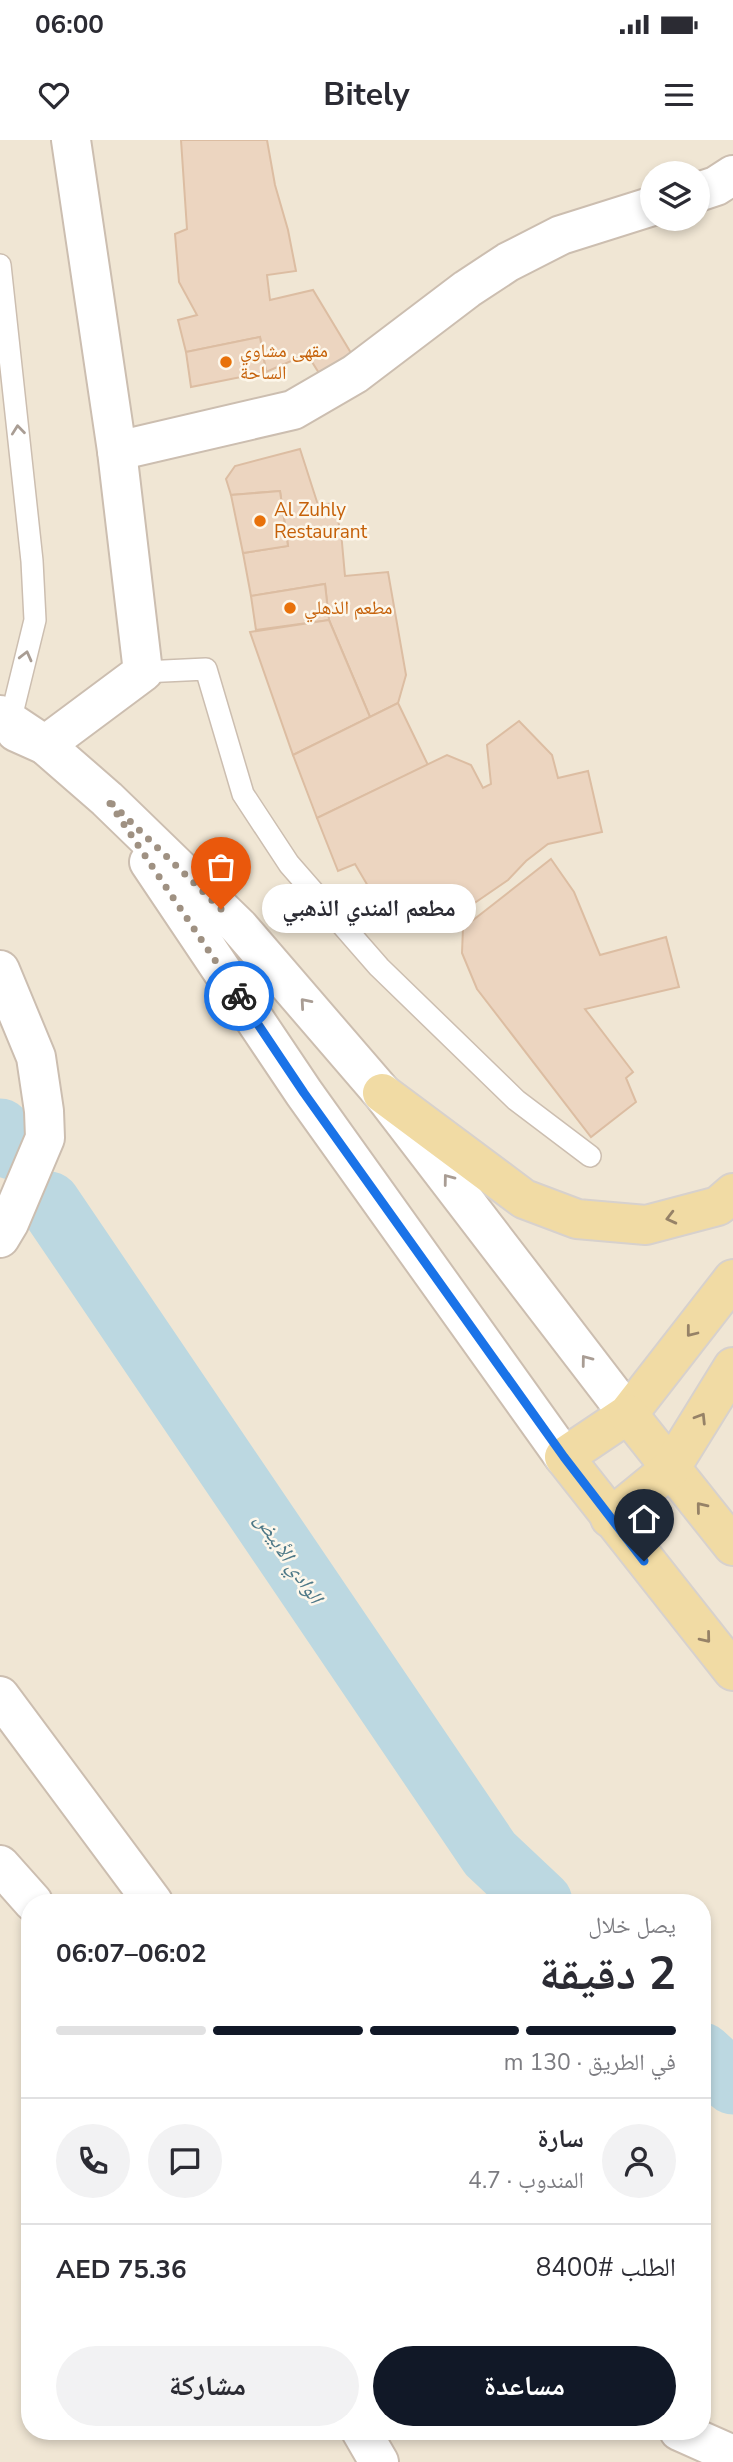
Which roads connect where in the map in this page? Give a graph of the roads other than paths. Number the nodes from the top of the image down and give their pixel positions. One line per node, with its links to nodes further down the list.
1 (71, 140): 6 (street)
2 (733, 175): 3 (street)
3 (710, 188)
4 (640, 210): 6 (street)
5 (0, 265): 8 (lane, one-way to 5)
6 (117, 452): 7 (street)
7 (143, 671): 9 (street); 13 (lane)
8 (3, 721): 9 (street)
9 (45, 746): 10 (street)
10 (107, 799): 12 (street, one-way to 10); 19 (street)
11 (0, 970): 15 (street)
12 (382, 1093): 14 (main road, one-way to 12); 18 (street, one-way to 12)
13 (590, 1156)
14 (733, 1193)
15 (0, 1238)
16 (733, 1279): 18 (main road, one-way to 18)
17 (733, 1367): 20 (main road, one-way to 17)
18 (628, 1414): 19 (main road); 20 (main road)
19 (564, 1457): 21 (main road)
20 (670, 1469): 21 (main road); 22 (main road, one-way to 20)
21 (610, 1518): 23 (main road, one-way to 23)
22 (733, 1546)
23 (733, 1671)
24 (0, 1696): 27 (street)
25 (0, 1864): 26 (street)
26 (26, 1894)
27 (147, 1894)
28 (366, 2440): 31 (street)
29 (699, 2440): 30 (street)
30 (733, 2455)
31 (379, 2462)

